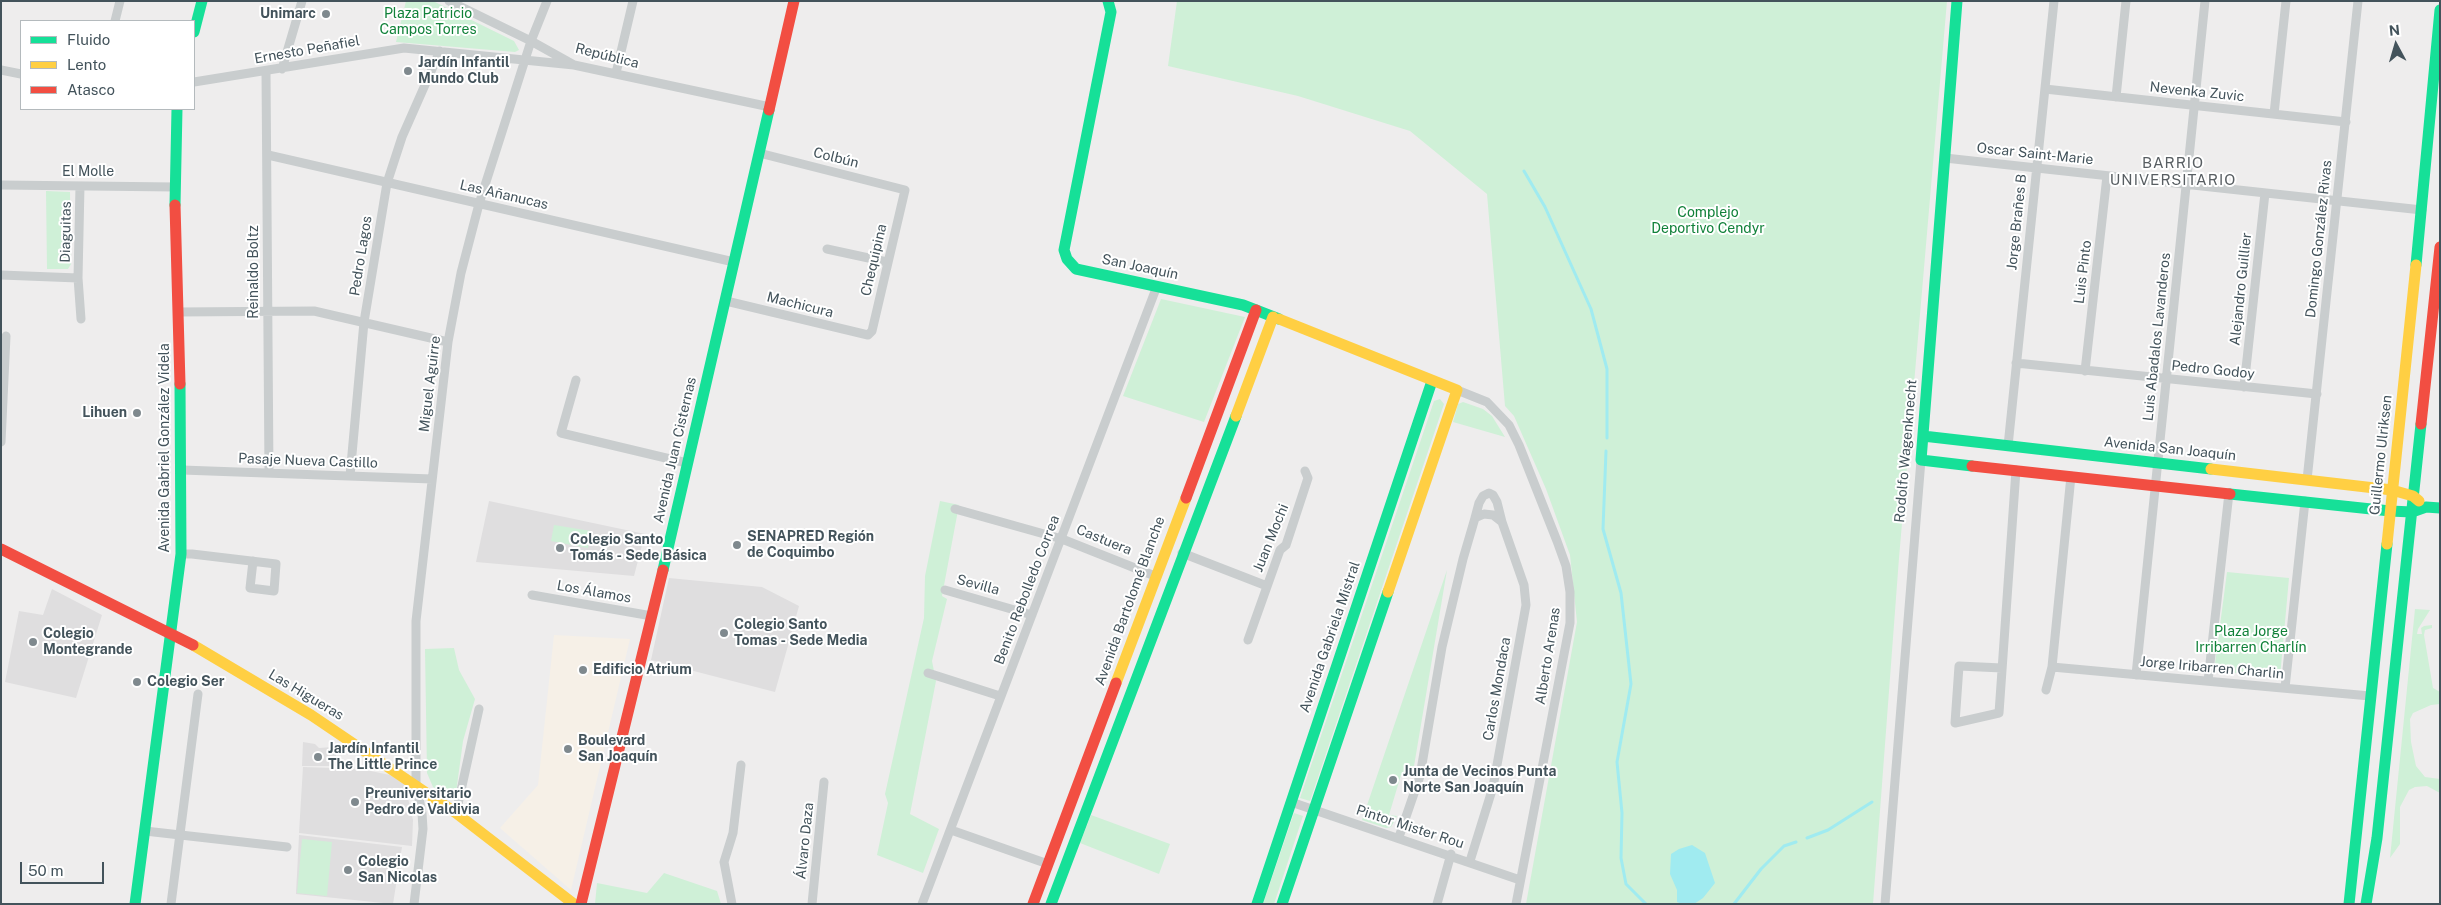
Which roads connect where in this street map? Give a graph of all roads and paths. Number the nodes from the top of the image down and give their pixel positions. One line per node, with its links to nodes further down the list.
1 (120, 1): 16 (street)
2 (202, 1): 17 (main road)
3 (302, 1): 22 (street)
4 (547, 1): 18 (street, Miguel Aguirre)
5 (633, 1): 25 (street)
6 (794, 1): 31 (main road, Avenida Juan Cisternas)
7 (1108, 1): 56 (main road, San Joaquín)
8 (1957, 1): 37 (main road, Rodolfo Wagenknecht)
9 (2054, 1): 28 (street, Jorge Brañes B)
10 (2126, 1): 29 (street)
11 (2205, 1): 30 (street, Luis Abadalos Lavanderos)
12 (2286, 1): 33 (street)
13 (2358, 1): 34 (street, Domingo González Rivas)
14 (452, 2): 18 (street, República)
15 (2440, 10): 49 (main road, Guillermo Ulriksen)
16 (115, 20)
17 (195, 28)
18 (531, 40): 20 (street, Miguel Aguirre); 21 (street, República)
19 (440, 51): 20 (street, Ernesto Peñafiel); 22 (street, Ernesto Peñafiel); 40 (street, Pedro Lagos)
20 (525, 60): 21 (street, Ernesto Peñafiel); 48 (street, Miguel Aguirre)
21 (574, 65): 25 (street, República)
22 (282, 69): 24 (street, Ernesto Peñafiel)
23 (1, 70): 26 (street)
24 (266, 72): 27 (street, Ernesto Peñafiel); 36 (street, Reinaldo Boltz)
25 (616, 73): 31 (street, República)
26 (20, 74)
27 (195, 82)
28 (2045, 89): 29 (street, Nevenka Zuvic); 38 (street, Jorge Brañes B)
29 (2116, 97): 30 (street, Nevenka Zuvic)
30 (2195, 106): 33 (street, Nevenka Zuvic); 42 (street, Luis Abadalos Lavanderos)
31 (770, 107): 35 (main road, Avenida Juan Cisternas)
32 (177, 110): 44 (main road, Avenida Gabriel González Videla)
33 (2274, 114): 34 (street, Nevenka Zuvic)
34 (2346, 122): 47 (street, Domingo González Rivas)
35 (760, 153): 45 (street, Colbún); 52 (main road, Avenida Juan Cisternas)
36 (268, 156): 40 (street, Las Añanucas); 60 (street, Reinaldo Boltz)
37 (1945, 158): 38 (street, Oscar Saint-Marie); 75 (main road, Rodolfo Wagenknecht)
38 (2037, 168): 39 (street, Oscar Saint-Marie); 67 (street, Jorge Brañes B)
39 (2107, 176): 42 (street, Oscar Saint-Marie); 68 (street, Luis Pinto)
40 (387, 183): 48 (street, Las Añanucas); 63 (street, Pedro Lagos)
41 (1, 185): 43 (street, El Molle)
42 (2186, 185): 46 (street, Oscar Saint-Marie); 69 (street, Luis Abadalos Lavanderos)
43 (80, 186): 44 (street, El Molle); 55 (street, Diaguitas)
44 (175, 187): 59 (main road, Avenida Gabriel González Videla)
45 (905, 190): 53 (street, Chequipina)
46 (2265, 193): 47 (street, Oscar Saint-Marie); 72 (street, Alejandro Guillier)
47 (2337, 201): 49 (street, Oscar Saint-Marie); 74 (street, Domingo González Rivas)
48 (479, 204): 52 (street, Las Añanucas); 66 (street, Miguel Aguirre)
49 (2422, 210): 76 (main road, Guillermo Ulriksen)
50 (2440, 247): 79 (main road)
51 (827, 249): 53 (street)
52 (734, 262): 57 (main road, Avenida Juan Cisternas)
53 (888, 262): 64 (street, Chequipina)
54 (1, 275): 55 (street, Diaguitas)
55 (78, 278): 62 (street, Diaguitas)
56 (1157, 286): 58 (main road, San Joaquín); 103 (street, Benito Rebolledo Correa)
57 (726, 301): 64 (street, Machicura); 81 (main road, Avenida Juan Cisternas)
58 (1256, 310): 61 (main road, San Joaquín); 110 (main road, Avenida Bartolomé Blanche)
59 (178, 312): 60 (street); 83 (main road, Avenida Gabriel González Videla)
60 (267, 312): 63 (street); 86 (street, Reinaldo Boltz)
61 (1272, 317): 71 (main road, San Joaquín); 106 (main road)
62 (81, 319)
63 (364, 322): 66 (street); 87 (street, Pedro Lagos)
64 (868, 335)
65 (6, 336): 77 (street)
66 (448, 342): 89 (street, Miguel Aguirre)
67 (2016, 364): 68 (street, Pedro Godoy); 78 (street, Jorge Brañes B)
68 (2085, 370): 69 (street, Pedro Godoy)
69 (2166, 379): 72 (street, Pedro Godoy); 82 (street, Luis Abadalos Lavanderos)
70 (576, 380): 81 (street)
71 (1432, 381): 73 (main road, San Joaquín); 132 (main road, Avenida Gabriela Mistral)
72 (2244, 387): 74 (street, Pedro Godoy)
73 (1457, 390): 133 (main road); 143 (street, Alberto Arenas)
74 (2316, 394): 90 (street, Domingo González Rivas)
75 (1922, 436): 78 (main road, Avenida San Joaquín); 80 (main road, Rodolfo Wagenknecht)
76 (2398, 438): 79 (main road); 92 (main road, Guillermo Ulriksen)
77 (1, 442)
78 (2008, 446): 82 (main road, Avenida San Joaquín)
79 (2418, 449): 94 (main road)
80 (1921, 460): 84 (main road); 158 (street, Rodolfo Wagenknecht)
81 (687, 463): 115 (main road, Avenida Juan Cisternas)
82 (2158, 463): 90 (main road, Avenida San Joaquín); 91 (street, Luis Abadalos Lavanderos)
83 (182, 470): 86 (street, Pasaje Nueva Castillo); 107 (main road, Avenida Gabriel González Videla)
84 (2016, 470): 88 (main road); 119 (street)
85 (1305, 472): 111 (street, Juan Mochi)
86 (269, 473): 87 (street, Pasaje Nueva Castillo)
87 (350, 476): 89 (street, Pasaje Nueva Castillo)
88 (2071, 476): 91 (main road); 118 (street)
89 (432, 479): 131 (street, Miguel Aguirre)
90 (2307, 480): 92 (main road, Avenida San Joaquín)
91 (2155, 485): 93 (main road); 121 (street, Luis Abadalos Lavanderos)
92 (2392, 490): 94 (main road, Avenida San Joaquín); 99 (main road, Guillermo Ulriksen)
93 (2229, 493): 95 (main road); 122 (street)
94 (2413, 496): 96 (main road); 100 (main road)
95 (2306, 501): 99 (main road); 123 (street)
96 (2426, 507): 97 (main road); 100 (main road)
97 (2440, 508)
98 (954, 509): 103 (street, Castuera)
99 (2390, 511): 100 (main road); 105 (main road, Guillermo Ulriksen)
100 (2412, 512): 109 (main road)
101 (1475, 518): 102 (street); 102 (street, Carlos Mondaca); 138 (street, Carlos Mondaca)
102 (1502, 522): 141 (street, Carlos Mondaca)
103 (1062, 539): 110 (street, Castuera); 114 (street, Benito Rebolledo Correa)
104 (1, 549): 116 (main road, Las Higueras)
105 (2386, 549): 109 (main road); 127 (main road, Guillermo Ulriksen)
106 (1182, 553): 111 (street, Juan Mochi); 153 (main road)
107 (181, 554): 108 (street); 116 (main road, Avenida Gabriel González Videla)
108 (253, 562)
109 (2406, 567): 160 (main road)
110 (1155, 576): 142 (main road, Avenida Bartolomé Blanche)
111 (1266, 586): 117 (street, Juan Mochi)
112 (945, 590): 114 (street, Sevilla)
113 (532, 595): 115 (street, Los Álamos)
114 (1032, 614): 126 (street, Benito Rebolledo Correa)
115 (652, 616): 148 (main road, Avenida Juan Cisternas)
116 (172, 634): 131 (main road, Las Higueras); 136 (main road, Avenida Gabriel González Videla)
117 (1248, 640)
118 (2052, 667): 121 (street, Jorge Iribarren Charlin); 124 (street)
119 (2002, 668): 119 (street)
120 (928, 673): 126 (street)
121 (2136, 675): 122 (street, Jorge Iribarren Charlin)
122 (2208, 681): 123 (street, Jorge Iribarren Charlin)
123 (2286, 688): 127 (street, Jorge Iribarren Charlin)
124 (2046, 690)
125 (198, 694): 137 (street)
126 (1000, 696): 135 (street, Benito Rebolledo Correa)
127 (2370, 696): 159 (main road, Guillermo Ulriksen)
128 (479, 709): 134 (street)
129 (741, 765): 149 (street)
130 (824, 782): 150 (street, Álvaro Daza)
131 (416, 784): 134 (main road, Las Higueras); 146 (street, Miguel Aguirre)
132 (1291, 802): 133 (street, Pintor Mister Rou); 154 (main road, Avenida Gabriela Mistral)
133 (1314, 810): 138 (street, Pintor Mister Rou); 155 (main road)
134 (456, 812): 147 (main road, Las Higueras)
135 (951, 830): 142 (street); 151 (street, Benito Rebolledo Correa)
136 (145, 831): 137 (street); 144 (main road, Avenida Gabriel González Videla)
137 (180, 836): 139 (street); 145 (street)
138 (1399, 837): 140 (street, Pintor Mister Rou)
139 (287, 847)
140 (1450, 854): 141 (street, Pintor Mister Rou); 156 (street)
141 (1470, 861): 143 (street, Pintor Mister Rou)
142 (1048, 864): 152 (main road, Avenida Bartolomé Blanche)
143 (1520, 880): 157 (street, Alberto Arenas)
144 (135, 904)
145 (171, 904)
146 (414, 904)
147 (574, 904)
148 (581, 904)
149 (732, 904)
150 (812, 904)
151 (922, 904)
152 (1033, 904)
153 (1050, 904)
154 (1257, 904)
155 (1282, 904)
156 (1437, 904)
157 (1516, 904)
158 (1885, 904)
159 (2349, 904)
160 (2366, 904)

